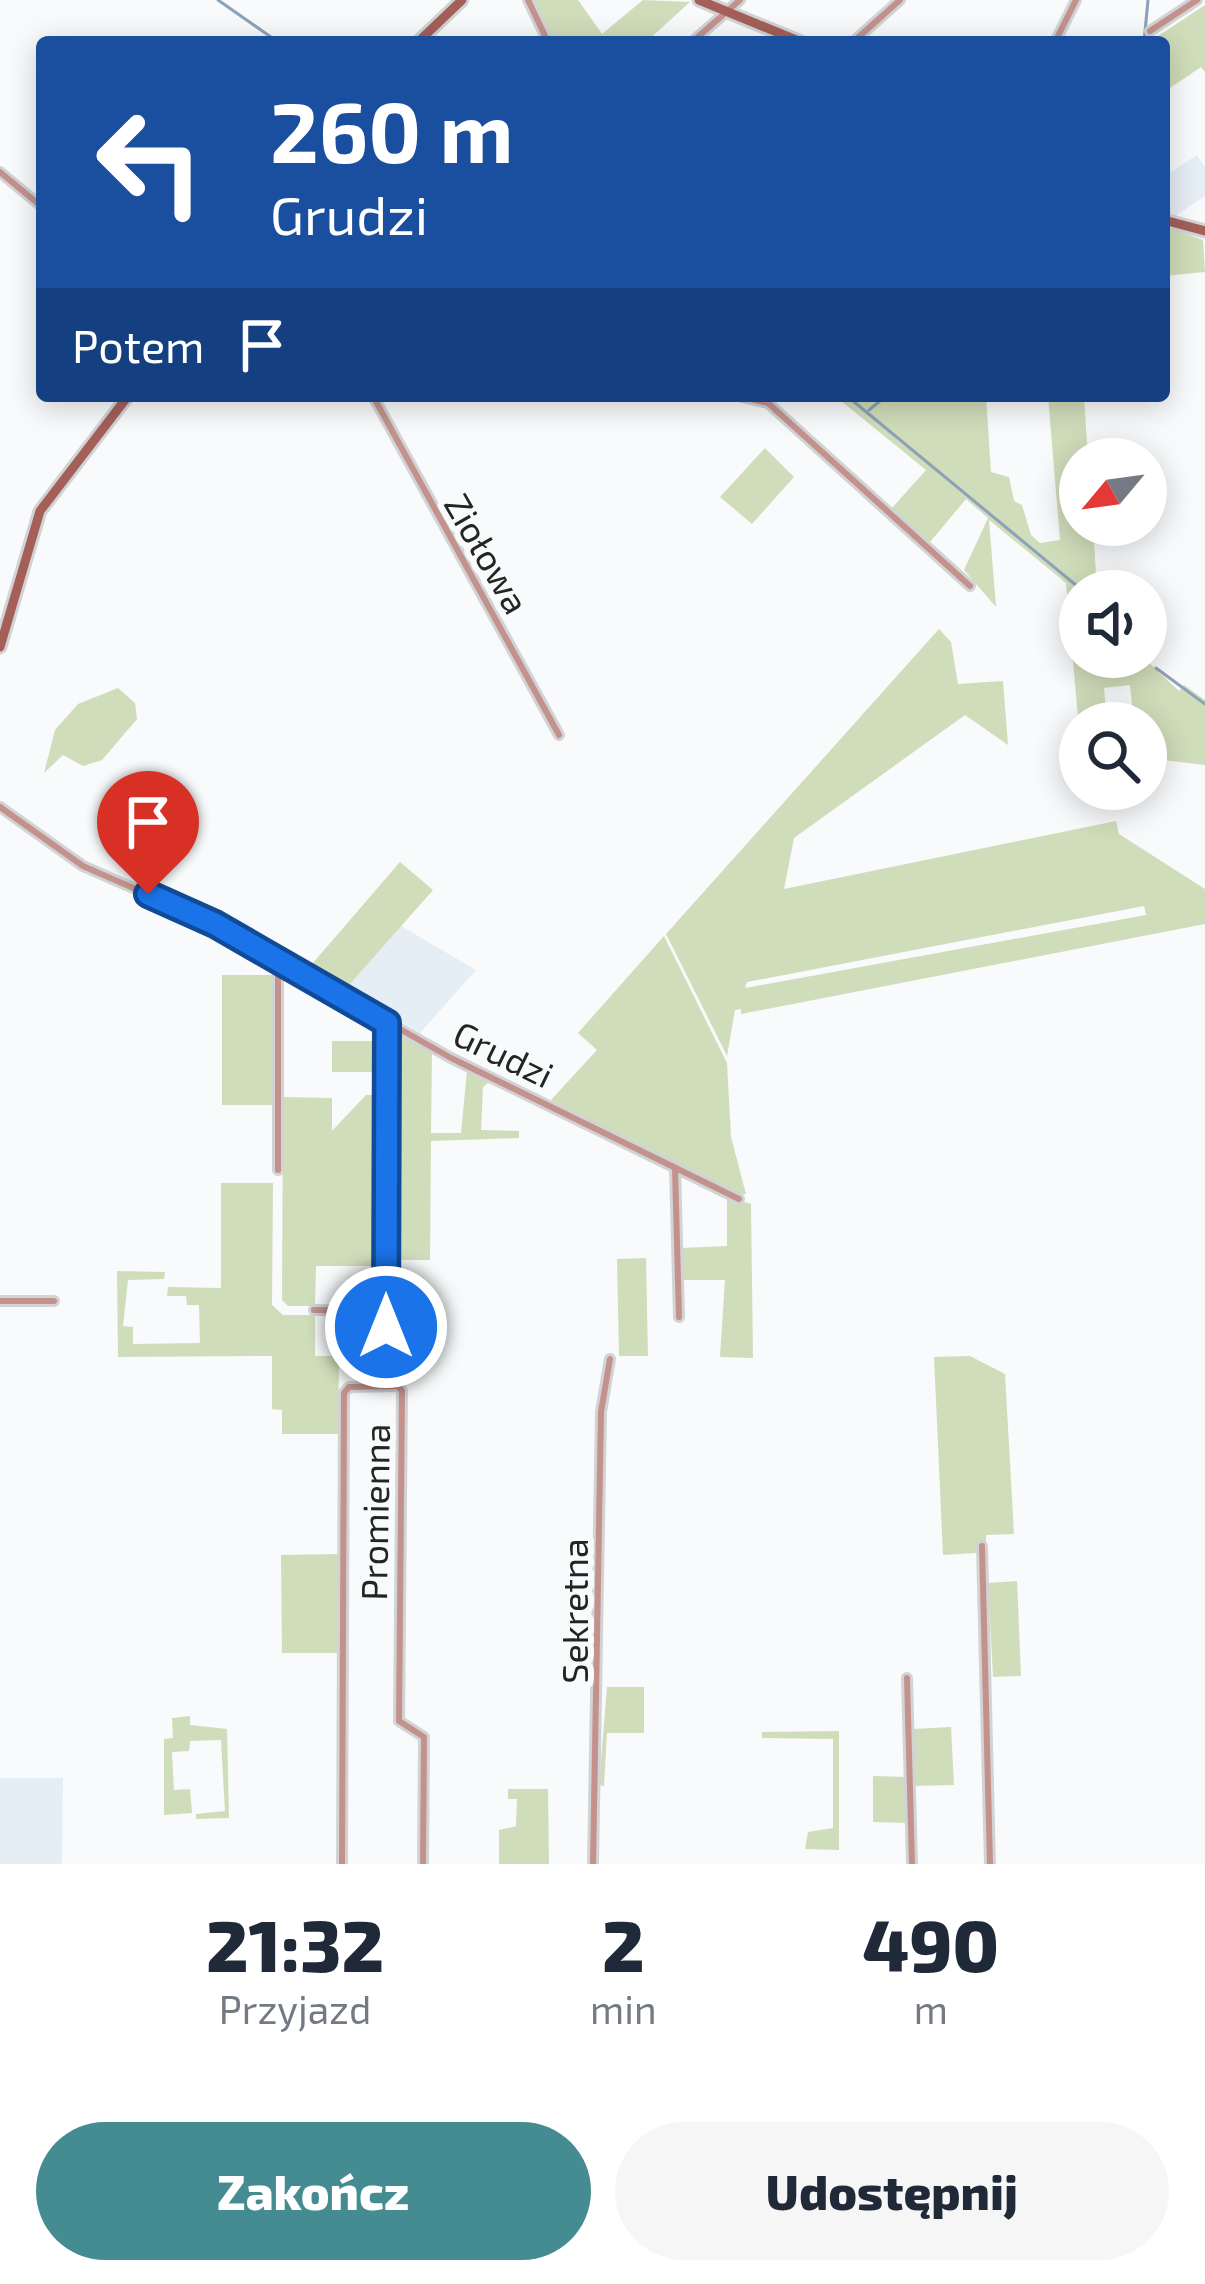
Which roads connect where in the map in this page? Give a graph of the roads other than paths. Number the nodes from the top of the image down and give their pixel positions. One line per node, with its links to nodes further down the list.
1 (462, 0): 10 (street)
2 (528, 0): 11 (street)
3 (699, 0): 8 (street)
4 (740, 0): 8 (street)
5 (900, 0): 14 (street)
6 (1076, 0): 15 (street)
7 (1197, 0): 9 (street)
8 (727, 12): 12 (street); 13 (street)
9 (1150, 31)
10 (424, 36)
11 (545, 36)
12 (699, 36)
13 (786, 36)
14 (860, 36)
15 (1058, 36)
16 (0, 172): 17 (street)
17 (36, 201)
18 (1170, 222): 19 (street)
19 (1205, 231)
20 (123, 402): 24 (street)
21 (376, 402): 25 (street, Ziołowa)
22 (764, 402): 23 (street)
23 (970, 586)
24 (0, 647)
25 (559, 735)
26 (0, 807): 27 (street, Grudzi)
27 (278, 960): 28 (street, Grudzi); 30 (street)
28 (387, 1023): 29 (street, Grudzi); 35 (street)
29 (675, 1168): 31 (street, Grudzi); 36 (street)
30 (278, 1170)
31 (739, 1198)
32 (0, 1300): 33 (street)
33 (53, 1300)
34 (314, 1310): 35 (street)
35 (386, 1311): 37 (street)
36 (679, 1317)
37 (386, 1327)
38 (610, 1359): 43 (street, Sekretna)
39 (982, 1546): 45 (street)
40 (907, 1678): 44 (street)
41 (342, 1864): 42 (street, Promienna)
42 (423, 1864)
43 (593, 1864)
44 (912, 1864)
45 (990, 1864)

